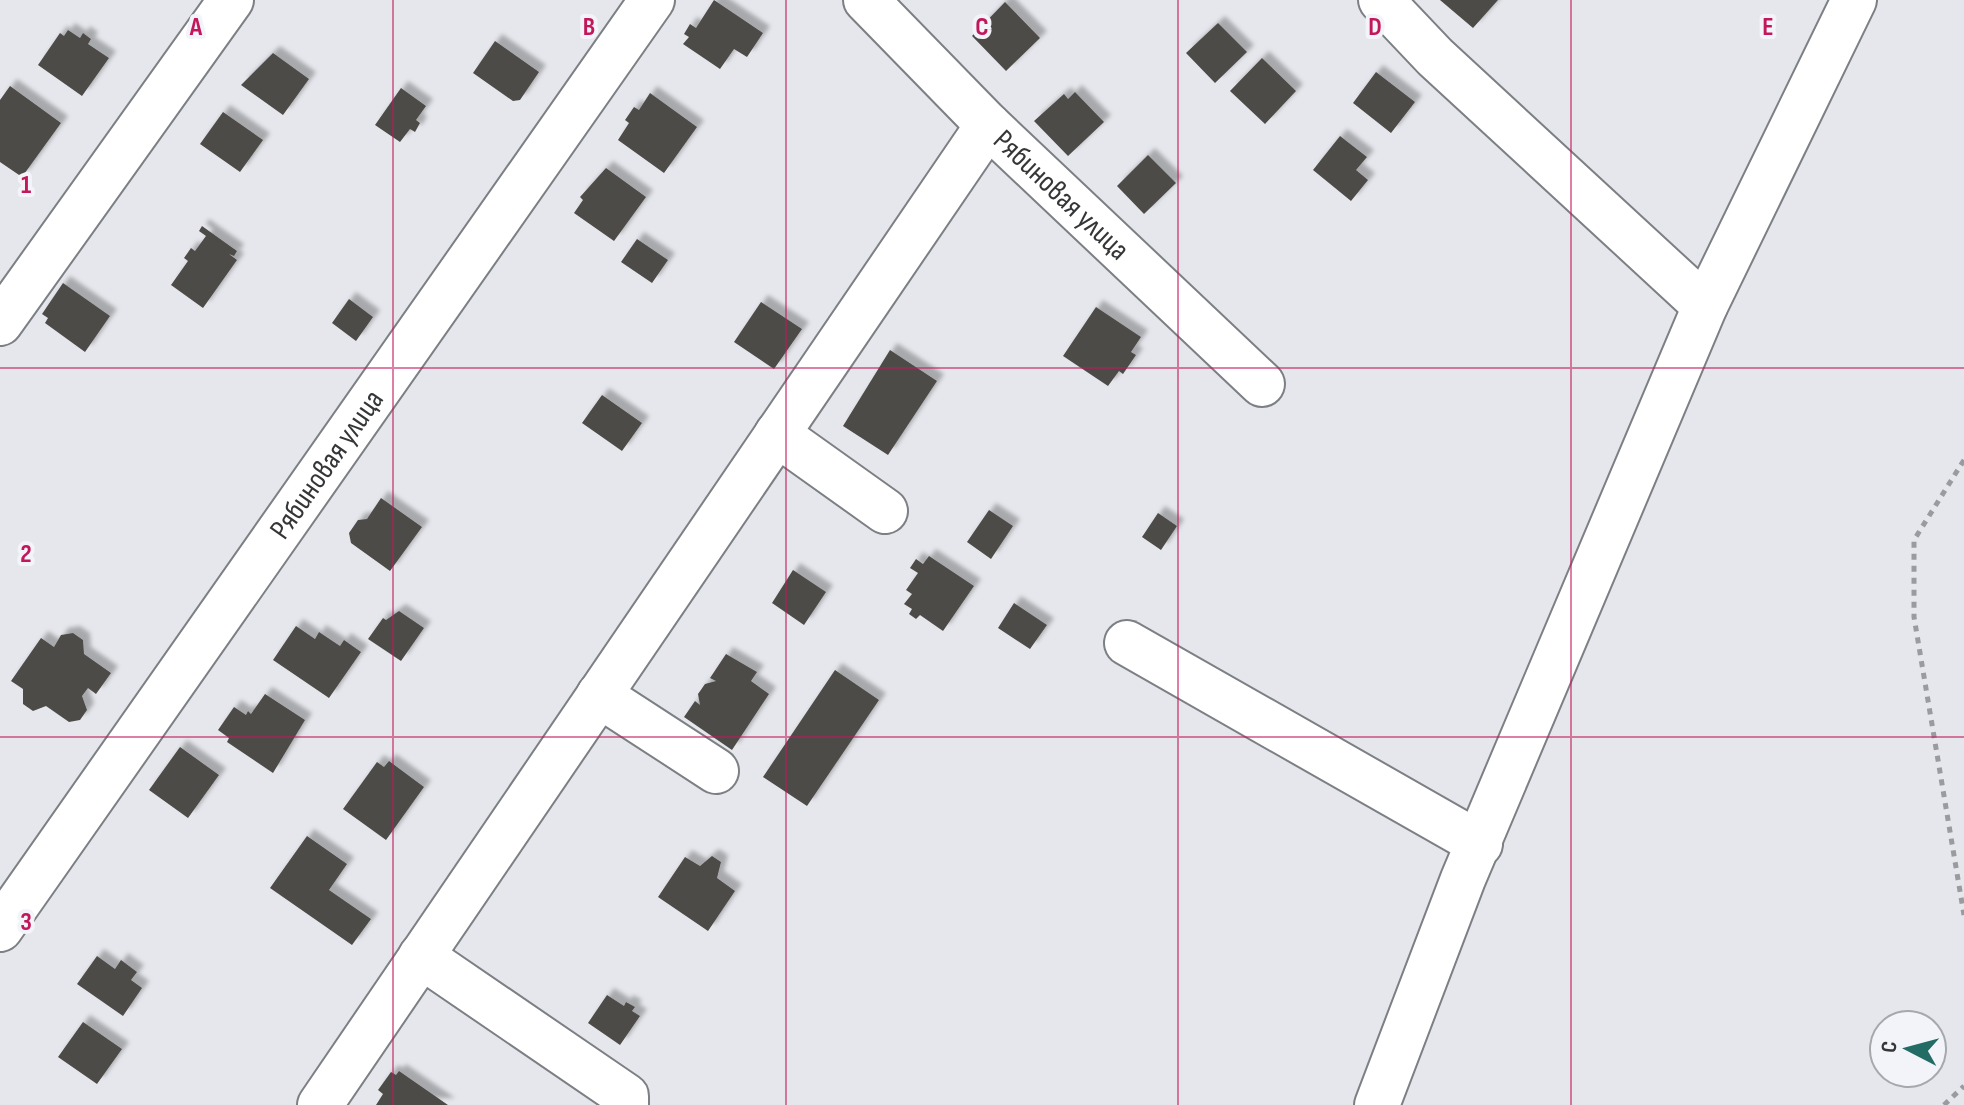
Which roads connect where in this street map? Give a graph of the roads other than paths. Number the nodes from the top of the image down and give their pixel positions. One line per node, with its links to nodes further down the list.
1 (231, 0): 8 (street)
2 (652, 0): 16 (street, Рябиновая улица)
3 (866, 0): 6 (street, Рябиновая улица)
4 (1381, 0): 7 (street)
5 (1854, 0): 7 (street)
6 (988, 125): 9 (street, Рябиновая улица); 10 (street)
7 (1705, 306): 15 (street)
8 (0, 323)
9 (1262, 384)
10 (777, 434): 11 (street); 13 (street)
11 (885, 511)
12 (1127, 643): 15 (street)
13 (599, 695): 14 (street); 17 (street)
14 (716, 771)
15 (1480, 844): 20 (street)
16 (0, 929)
17 (421, 956): 18 (street); 19 (street)
18 (320, 1105)
19 (626, 1105)
20 (1377, 1105)

